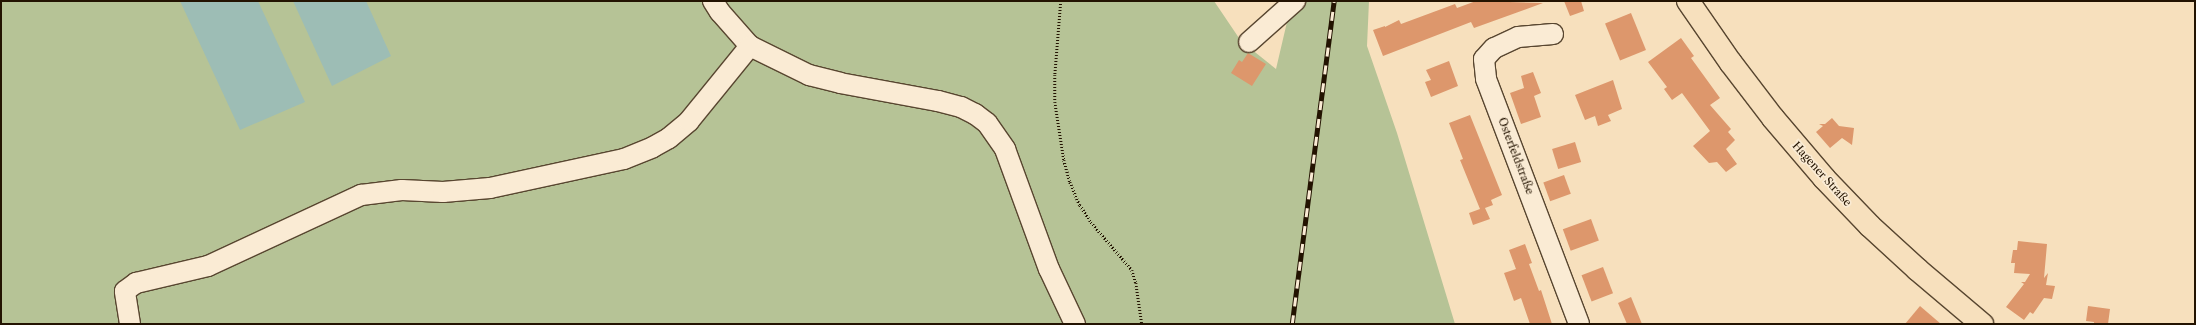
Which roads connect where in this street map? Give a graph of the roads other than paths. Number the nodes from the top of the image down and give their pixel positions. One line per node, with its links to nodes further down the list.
1 (713, 1): 6 (street)
2 (1295, 1): 5 (street)
3 (1688, 1): 10 (main road, Hagener Straße)
4 (1553, 34): 9 (street, Osterfeldstraße)
5 (1250, 42)
6 (750, 46): 7 (street); 8 (street)
7 (130, 324)
8 (1075, 324)
9 (1579, 324)
10 (1982, 324)

